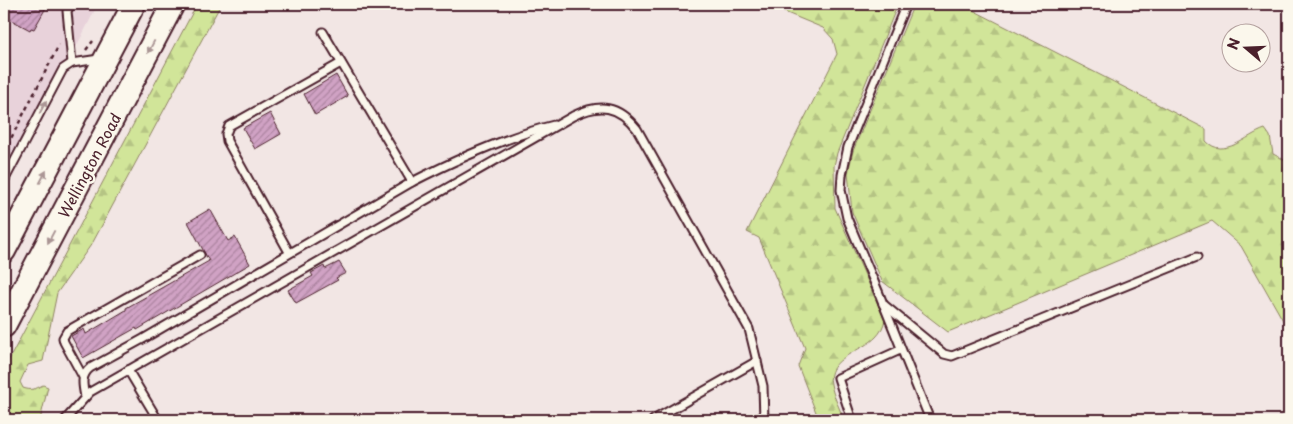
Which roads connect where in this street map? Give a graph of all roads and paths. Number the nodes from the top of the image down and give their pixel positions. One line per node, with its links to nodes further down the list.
1 (71, 4): 6 (lane)
2 (134, 4): 7 (highway)
3 (173, 4): 19 (highway, Wellington Road, one-way to 19)
4 (906, 4): 18 (lane)
5 (324, 32): 8 (lane)
6 (71, 49): 9 (lane); 11 (path)
7 (106, 58): 9 (lane); 14 (highway, one-way to 7)
8 (341, 62): 13 (lane); 15 (lane)
9 (72, 63): 12 (lane, one-way to 9)
10 (563, 122): 13 (lane); 21 (lane); 22 (lane)
11 (4, 152)
12 (4, 181)
13 (412, 182): 15 (lane)
14 (4, 251)
15 (289, 252): 23 (lane)
16 (200, 255): 23 (lane)
17 (1197, 257): 18 (lane)
18 (883, 304): 20 (lane)
19 (4, 326)
20 (900, 350): 29 (lane); 30 (lane)
21 (757, 361): 27 (lane); 28 (lane)
22 (128, 370): 24 (lane); 26 (lane)
23 (83, 377): 24 (lane)
24 (85, 397): 25 (lane)
25 (65, 420)
26 (158, 420)
27 (653, 420)
28 (764, 420)
29 (852, 420)
30 (930, 420)

